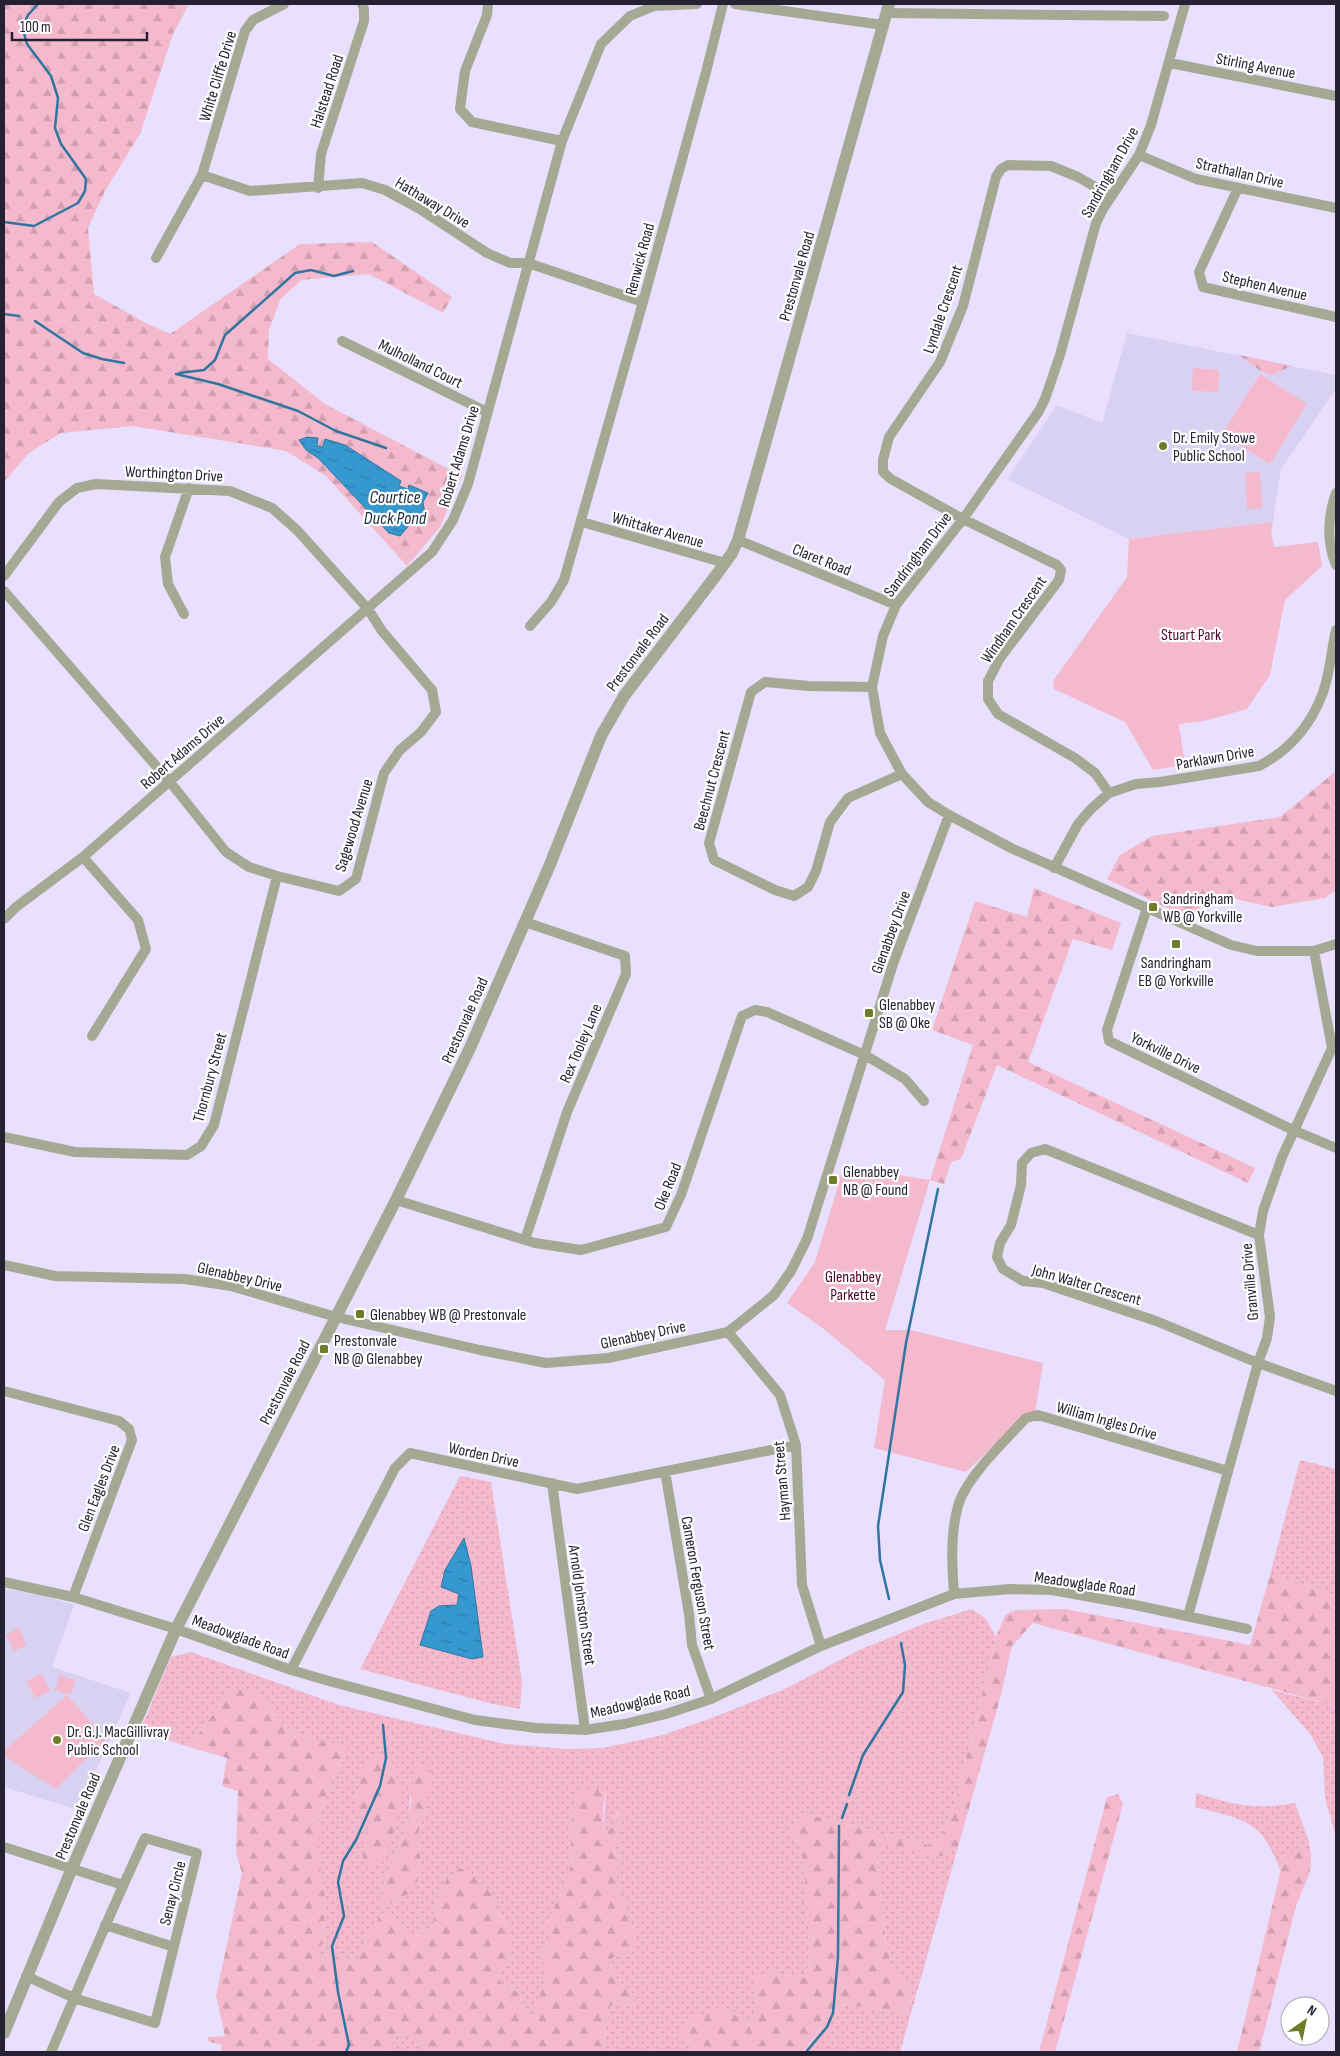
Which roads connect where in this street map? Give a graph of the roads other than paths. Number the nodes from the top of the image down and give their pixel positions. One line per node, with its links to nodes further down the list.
1 (284, 4): 15 (street, White Cliffe Drive)
2 (362, 4): 16 (street, Halstead Road)
3 (488, 4): 13 (street)
4 (696, 4): 13 (street, Robert Adams Drive)
5 (723, 4): 22 (street, Renwick Road)
6 (735, 4): 10 (street)
7 (1185, 4): 11 (street, Sandringham Drive)
8 (888, 8): 9 (street); 10 (street, Prestonvale Road)
9 (1164, 16)
10 (883, 25): 30 (street, Prestonvale Road)
11 (1170, 62): 12 (street, Stirling Avenue); 14 (street, Sandringham Drive)
12 (1336, 96)
13 (562, 142): 21 (street, Robert Adams Drive)
14 (1139, 155): 17 (street, Strathallan Drive); 18 (street, Sandringham Drive)
15 (202, 175): 16 (street, Hathaway Drive); 20 (street, White Cliffe Drive)
16 (318, 188): 21 (street, Hathaway Drive)
17 (1238, 188): 19 (street, Strathallan Drive); 23 (street, Stephen Avenue)
18 (1111, 196): 28 (street, Sandringham Drive); 28 (street, Lyndale Crescent)
19 (1336, 208)
20 (156, 258)
21 (528, 263): 22 (street, Hathaway Drive); 25 (street, Robert Adams Drive)
22 (643, 302): 29 (street, Renwick Road)
23 (1336, 317)
24 (342, 341): 25 (street, Mulholland Court)
25 (487, 412): 36 (street, Robert Adams Drive)
26 (189, 488): 33 (street, Worthington Drive); 36 (street, Worthington Drive); 37 (street)
27 (1336, 492): 32 (street)
28 (963, 519): 35 (street, Sandringham Drive); 43 (street, Windham Crescent)
29 (582, 522): 31 (street, Whittaker Avenue); 38 (street, Renwick Road)
30 (738, 540): 31 (street, Prestonvale Road); 35 (street, Claret Road)
31 (725, 563): 50 (street, Prestonvale Road)
32 (1336, 564)
33 (4, 576)
34 (4, 591): 42 (street, Sagewood Avenue)
35 (896, 605): 40 (street, Sandringham Drive)
36 (368, 608): 42 (street, Robert Adams Drive); 47 (street, Sagewood Avenue)
37 (184, 614)
38 (530, 626)
39 (1336, 630): 43 (street, Parklawn Drive)
40 (872, 687): 41 (street, Sandringham Drive); 41 (street, Beechnut Crescent)
41 (902, 774): 44 (street, Sandringham Drive)
42 (170, 782): 45 (street, Robert Adams Drive); 47 (street, Sagewood Avenue)
43 (1109, 793): 46 (street, Parklawn Drive)
44 (949, 815): 46 (street, Sandringham Drive); 54 (street, Glenabbey Drive)
45 (83, 857): 49 (street, Robert Adams Drive); 53 (street)
46 (1054, 868): 48 (street, Sandringham Drive)
47 (278, 876): 57 (street, Thornbury Street)
48 (1147, 908): 52 (street, Sandringham Drive); 56 (street, Yorkville Drive)
49 (4, 919)
50 (525, 922): 59 (street, Prestonvale Road); 61 (street, Rex Tooley Lane)
51 (1336, 944): 52 (street, Sandringham Drive)
52 (1314, 951): 56 (street, Granville Drive)
53 (92, 1036)
54 (865, 1055): 55 (street); 61 (street, Oke Road); 64 (street, Glenabbey Drive)
55 (924, 1101)
56 (1294, 1130): 58 (street, Yorkville Drive); 60 (street, Granville Drive)
57 (4, 1137)
58 (1336, 1148)
59 (396, 1200): 61 (street, Oke Road); 63 (street, Prestonvale Road)
60 (1260, 1235): 65 (street, Granville Drive); 65 (street, John Walter Crescent)
61 (525, 1240)
62 (4, 1265): 63 (street, Glenabbey Drive)
63 (336, 1317): 64 (street, Glenabbey Drive); 76 (street, Prestonvale Road)
64 (728, 1332): 68 (street, Hayman Street)
65 (1258, 1363): 67 (street); 70 (street, Granville Drive)
66 (4, 1391): 74 (street, Glen Eagles Drive)
67 (1336, 1391)
68 (796, 1444): 69 (street, Worden Drive); 78 (street, Hayman Street)
69 (665, 1471): 71 (street, Worden Drive); 80 (street, Cameron Ferguson Street)
70 (1228, 1471): 73 (street, William Ingles Drive); 75 (street, Granville Drive)
71 (552, 1483): 79 (street, Worden Drive); 81 (street, Arnold Johnston Street)
72 (4, 1582): 74 (street, Meadowglade Road)
73 (954, 1594): 75 (street, Meadowglade Road); 78 (street, Meadowglade Road)
74 (73, 1596): 76 (street, Meadowglade Road)
75 (1188, 1616): 77 (street, Meadowglade Road)
76 (176, 1629): 79 (street, Meadowglade Road); 83 (street, Prestonvale Road)
77 (1247, 1629)
78 (821, 1646): 80 (street, Meadowglade Road)
79 (290, 1670): 81 (street, Meadowglade Road)
80 (710, 1699): 81 (street, Meadowglade Road)
81 (585, 1730)
82 (4, 1847): 83 (street)
83 (72, 1868): 84 (street); 87 (street, Prestonvale Road)
84 (123, 1885): 85 (street, Senay Circle); 86 (street, Senay Circle)
85 (105, 1925): 86 (street); 88 (street, Senay Circle)
86 (174, 1947): 88 (street, Senay Circle)
87 (26, 1976): 88 (street, Senay Circle); 89 (street, Prestonvale Road)
88 (74, 1998): 90 (street)
89 (4, 2033)
90 (51, 2052)

